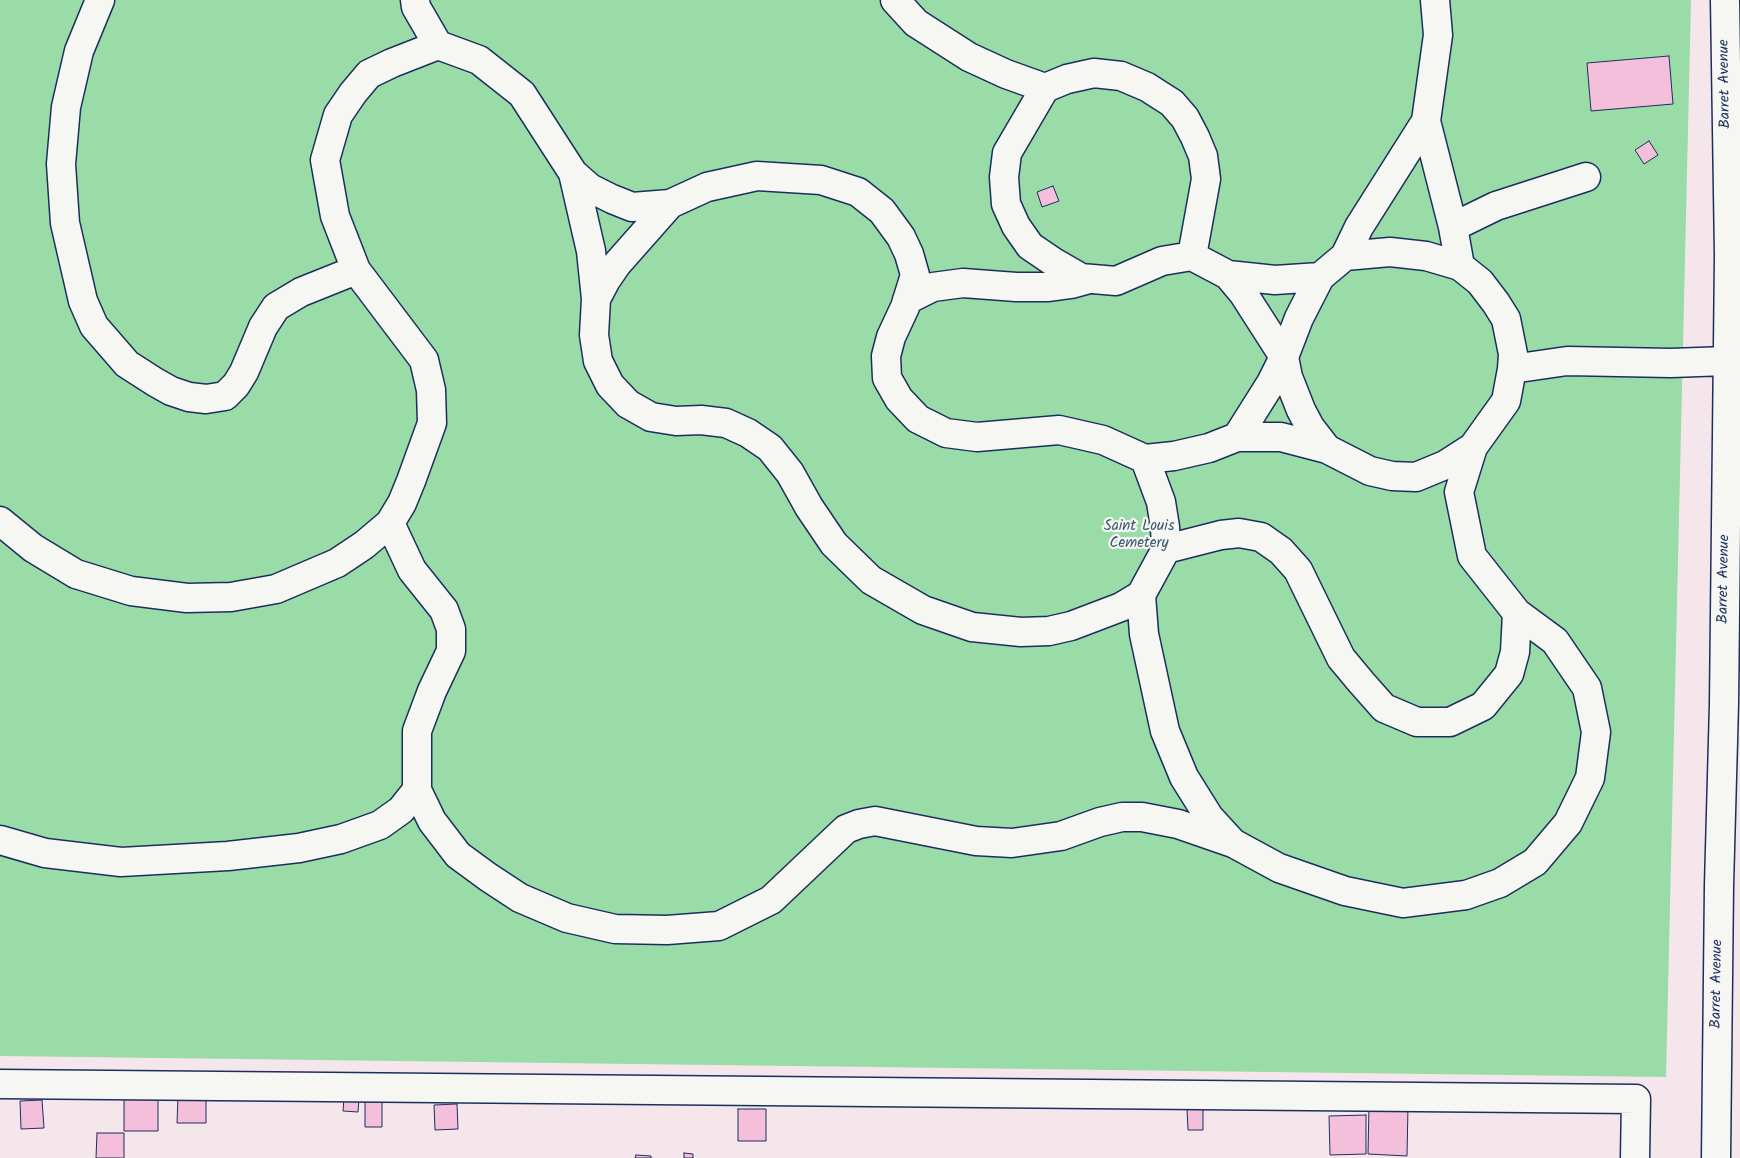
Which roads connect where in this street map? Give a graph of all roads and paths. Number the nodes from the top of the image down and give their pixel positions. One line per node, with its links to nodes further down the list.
1 (100, 0): 17 (street)
2 (414, 0): 6 (street)
3 (895, 0): 7 (street)
4 (1435, 0): 8 (street)
5 (1725, 0): 15 (street, Barret Avenue)
6 (438, 45): 9 (street); 17 (street)
7 (1045, 88): 13 (street); 20 (street)
8 (1426, 121): 12 (street); 14 (street)
9 (572, 173): 11 (street); 21 (street)
10 (1586, 177): 12 (street)
11 (670, 204): 21 (street); 22 (street)
12 (1453, 227): 16 (street)
13 (1192, 256): 18 (street); 20 (street)
14 (1345, 256): 16 (street); 19 (street)
15 (1734, 256): 24 (street, Barret Avenue)
16 (1460, 266): 25 (street)
17 (356, 270): 32 (street)
18 (1228, 275): 19 (street); 23 (street)
19 (1320, 277): 23 (street)
20 (1089, 278): 22 (street)
21 (596, 299): 34 (street)
22 (907, 300): 29 (street)
23 (1284, 357): 26 (street); 28 (street)
24 (1727, 361): 25 (street); 30 (street, Barret Avenue)
25 (1512, 369): 27 (street)
26 (1237, 437): 28 (street); 29 (street)
27 (1473, 447): 28 (street); 36 (street)
28 (1327, 449)
29 (1145, 459): 33 (street)
30 (1733, 465): 35 (street, Barret Avenue)
31 (0, 521): 32 (street)
32 (390, 523): 37 (street)
33 (1166, 549): 34 (street); 36 (street)
34 (1141, 595): 39 (street)
35 (1732, 599): 42 (street, Barret Avenue)
36 (1517, 613): 39 (street)
37 (417, 790): 38 (street); 39 (street)
38 (0, 840)
39 (1233, 843)
40 (0, 1084): 41 (street)
41 (1635, 1158)
42 (1716, 1158)

